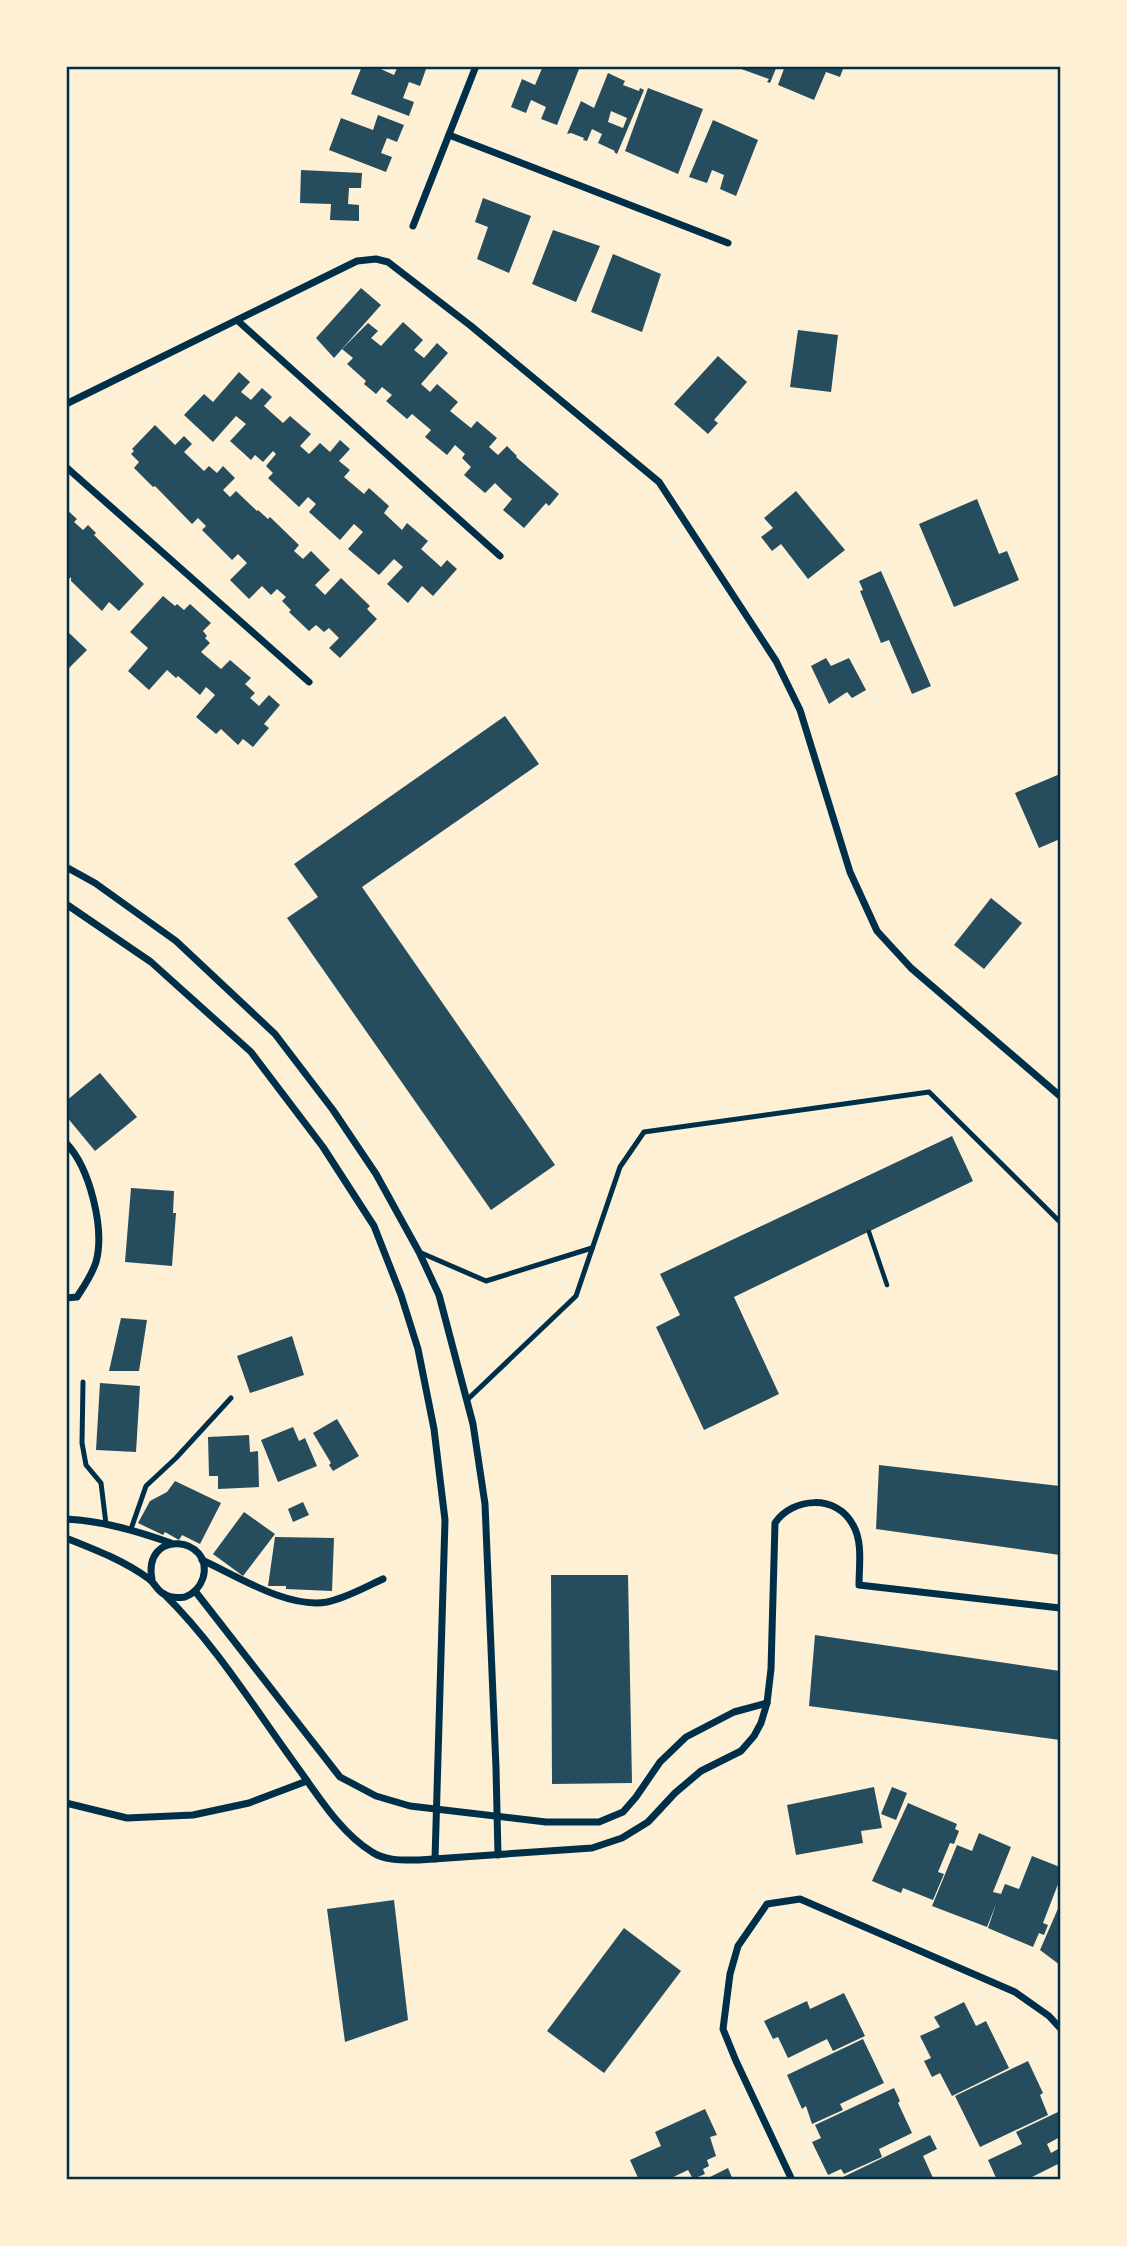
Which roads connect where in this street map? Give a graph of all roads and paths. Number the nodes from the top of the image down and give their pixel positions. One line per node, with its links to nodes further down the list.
1 (476, 66): 2 (street)
2 (449, 135): 3 (street); 4 (street)
3 (413, 226)
4 (728, 243)
5 (237, 321): 6 (street); 8 (street); 12 (street)
6 (66, 404)
7 (66, 467): 9 (street)
8 (500, 556)
9 (309, 682)
10 (66, 867): 17 (street)
11 (66, 904): 37 (street)
12 (1060, 1096)
13 (66, 1143): 19 (street)
14 (1060, 1222): 16 (lane)
15 (869, 1233): 18 (path)
16 (592, 1248): 17 (lane); 22 (lane)
17 (419, 1252): 22 (street)
18 (887, 1285)
19 (66, 1298)
20 (83, 1382): 24 (lane)
21 (231, 1398): 25 (lane)
22 (467, 1400): 38 (street)
23 (66, 1519): 24 (street)
24 (106, 1524): 25 (street)
25 (131, 1529): 27 (street)
26 (66, 1538): 30 (street)
27 (172, 1544): 28 (street); 30 (street)
28 (202, 1560): 29 (street); 31 (street)
29 (383, 1579)
30 (152, 1580): 32 (street)
31 (195, 1591): 32 (street); 37 (street)
32 (164, 1594): 35 (street)
33 (1060, 1608): 34 (street)
34 (767, 1703): 38 (street); 39 (street)
35 (307, 1781): 36 (street); 40 (street)
36 (66, 1803)
37 (435, 1809): 38 (street); 40 (street)
38 (497, 1816): 39 (street)
39 (498, 1855): 40 (street)
40 (435, 1859)
41 (1060, 2028): 42 (street)
42 (792, 2179)

